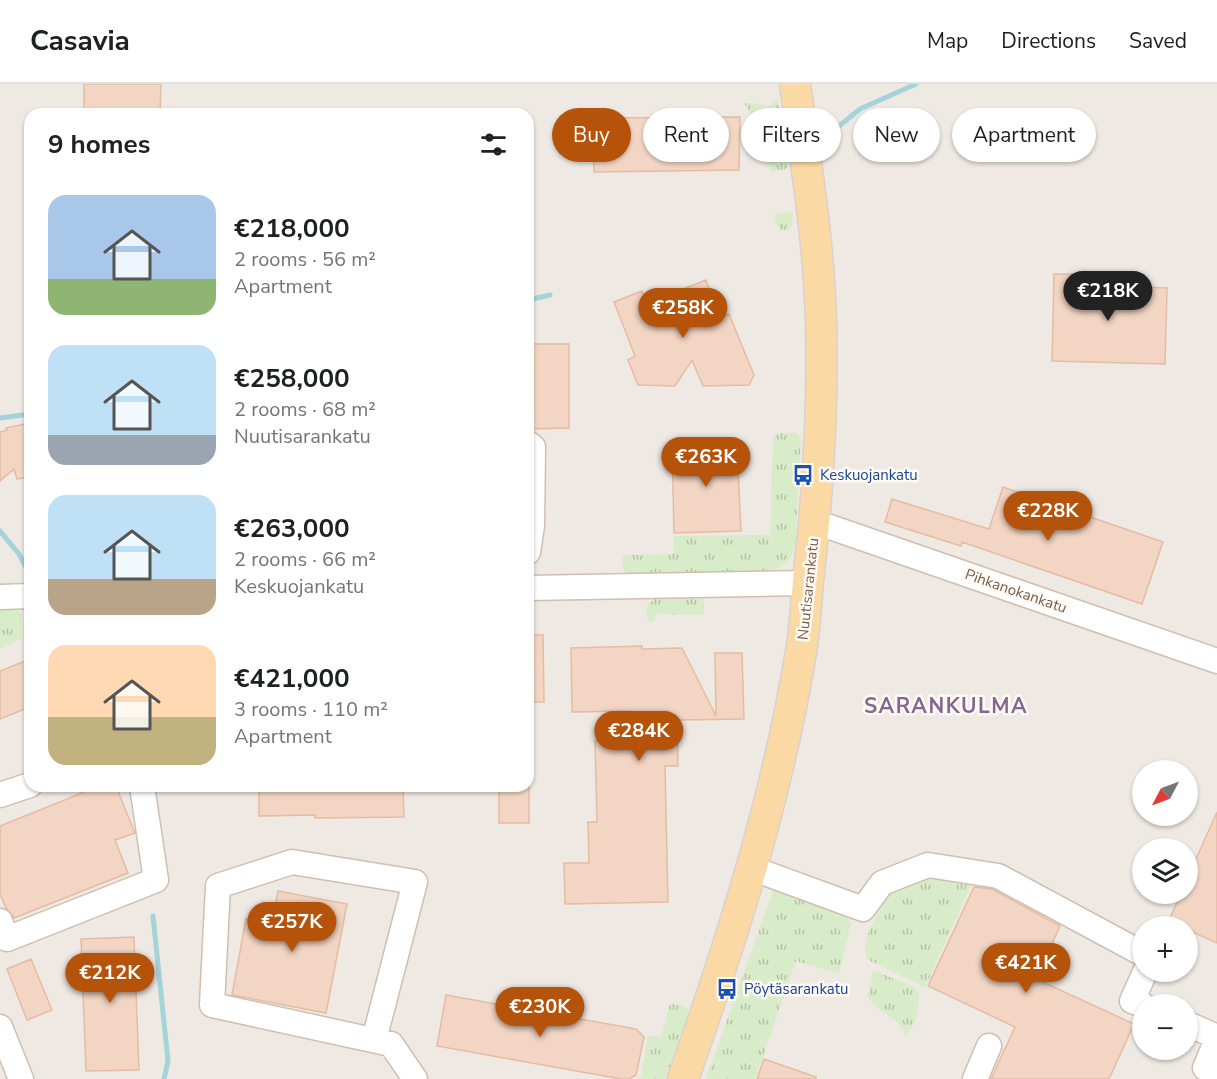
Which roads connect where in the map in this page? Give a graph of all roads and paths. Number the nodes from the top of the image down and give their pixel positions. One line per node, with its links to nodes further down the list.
1 (795, 84): 2 (main road, Nuutisarankatu)
2 (815, 525): 3 (main road, Nuutisarankatu); 7 (street, Pihkanokankatu)
3 (808, 583): 4 (street); 11 (main road, Nuutisarankatu)
4 (534, 588)
5 (24, 596): 6 (street)
6 (0, 597)
7 (1217, 661)
8 (24, 787): 10 (street)
9 (143, 792): 12 (street)
10 (0, 795)
11 (751, 868): 13 (street); 22 (main road, Nuutisarankatu)
12 (0, 921)
13 (1132, 948)
14 (0, 1027): 20 (street)
15 (1198, 1029): 16 (street)
16 (1217, 1038): 19 (street)
17 (374, 1040): 17 (street); 21 (street)
18 (989, 1046): 23 (street)
19 (1217, 1075)
20 (21, 1079)
21 (415, 1079)
22 (683, 1079)
23 (975, 1079)

